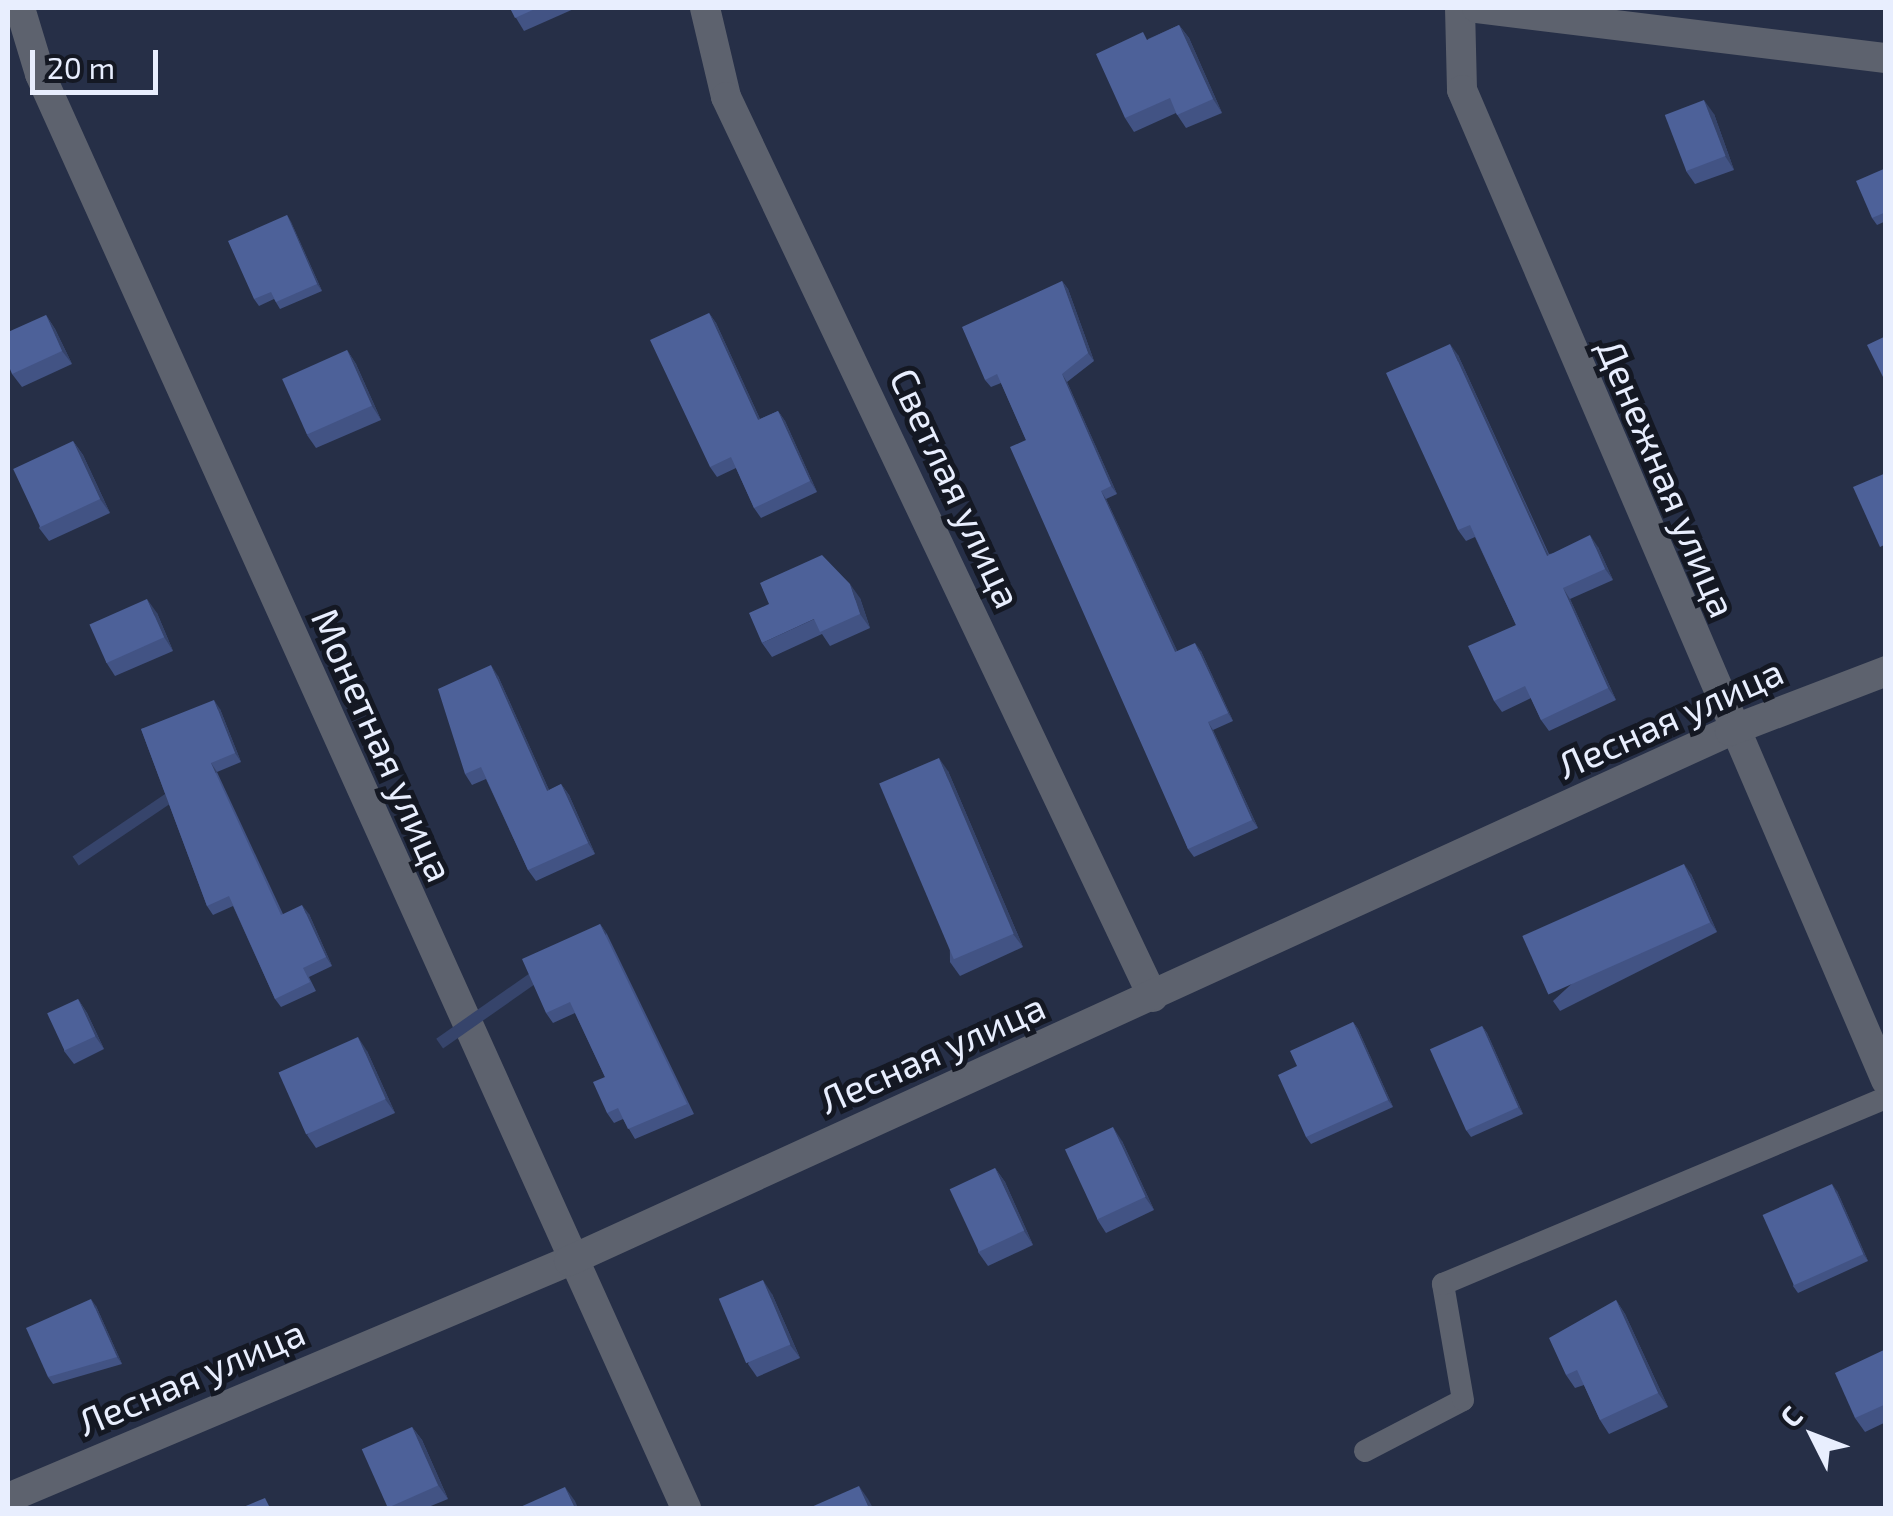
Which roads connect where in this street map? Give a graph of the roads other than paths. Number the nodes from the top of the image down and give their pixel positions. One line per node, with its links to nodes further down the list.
1 (20, 8): 12 (street, Монетная улица)
2 (705, 8): 9 (street, Светлая улица)
3 (1460, 8): 8 (street, Денежная улица)
4 (1476, 8): 5 (street)
5 (1689, 20): 6 (street)
6 (1886, 58)
7 (1886, 671): 8 (street, Лесная улица)
8 (1730, 732): 9 (street, Лесная улица); 10 (street, Денежная улица)
9 (1153, 997): 12 (street, Лесная улица)
10 (1886, 1080)
11 (1886, 1098): 13 (lane)
12 (569, 1261): 14 (street, Лесная улица); 15 (street, Монетная улица)
13 (1365, 1452)
14 (8, 1498)
15 (686, 1508)

